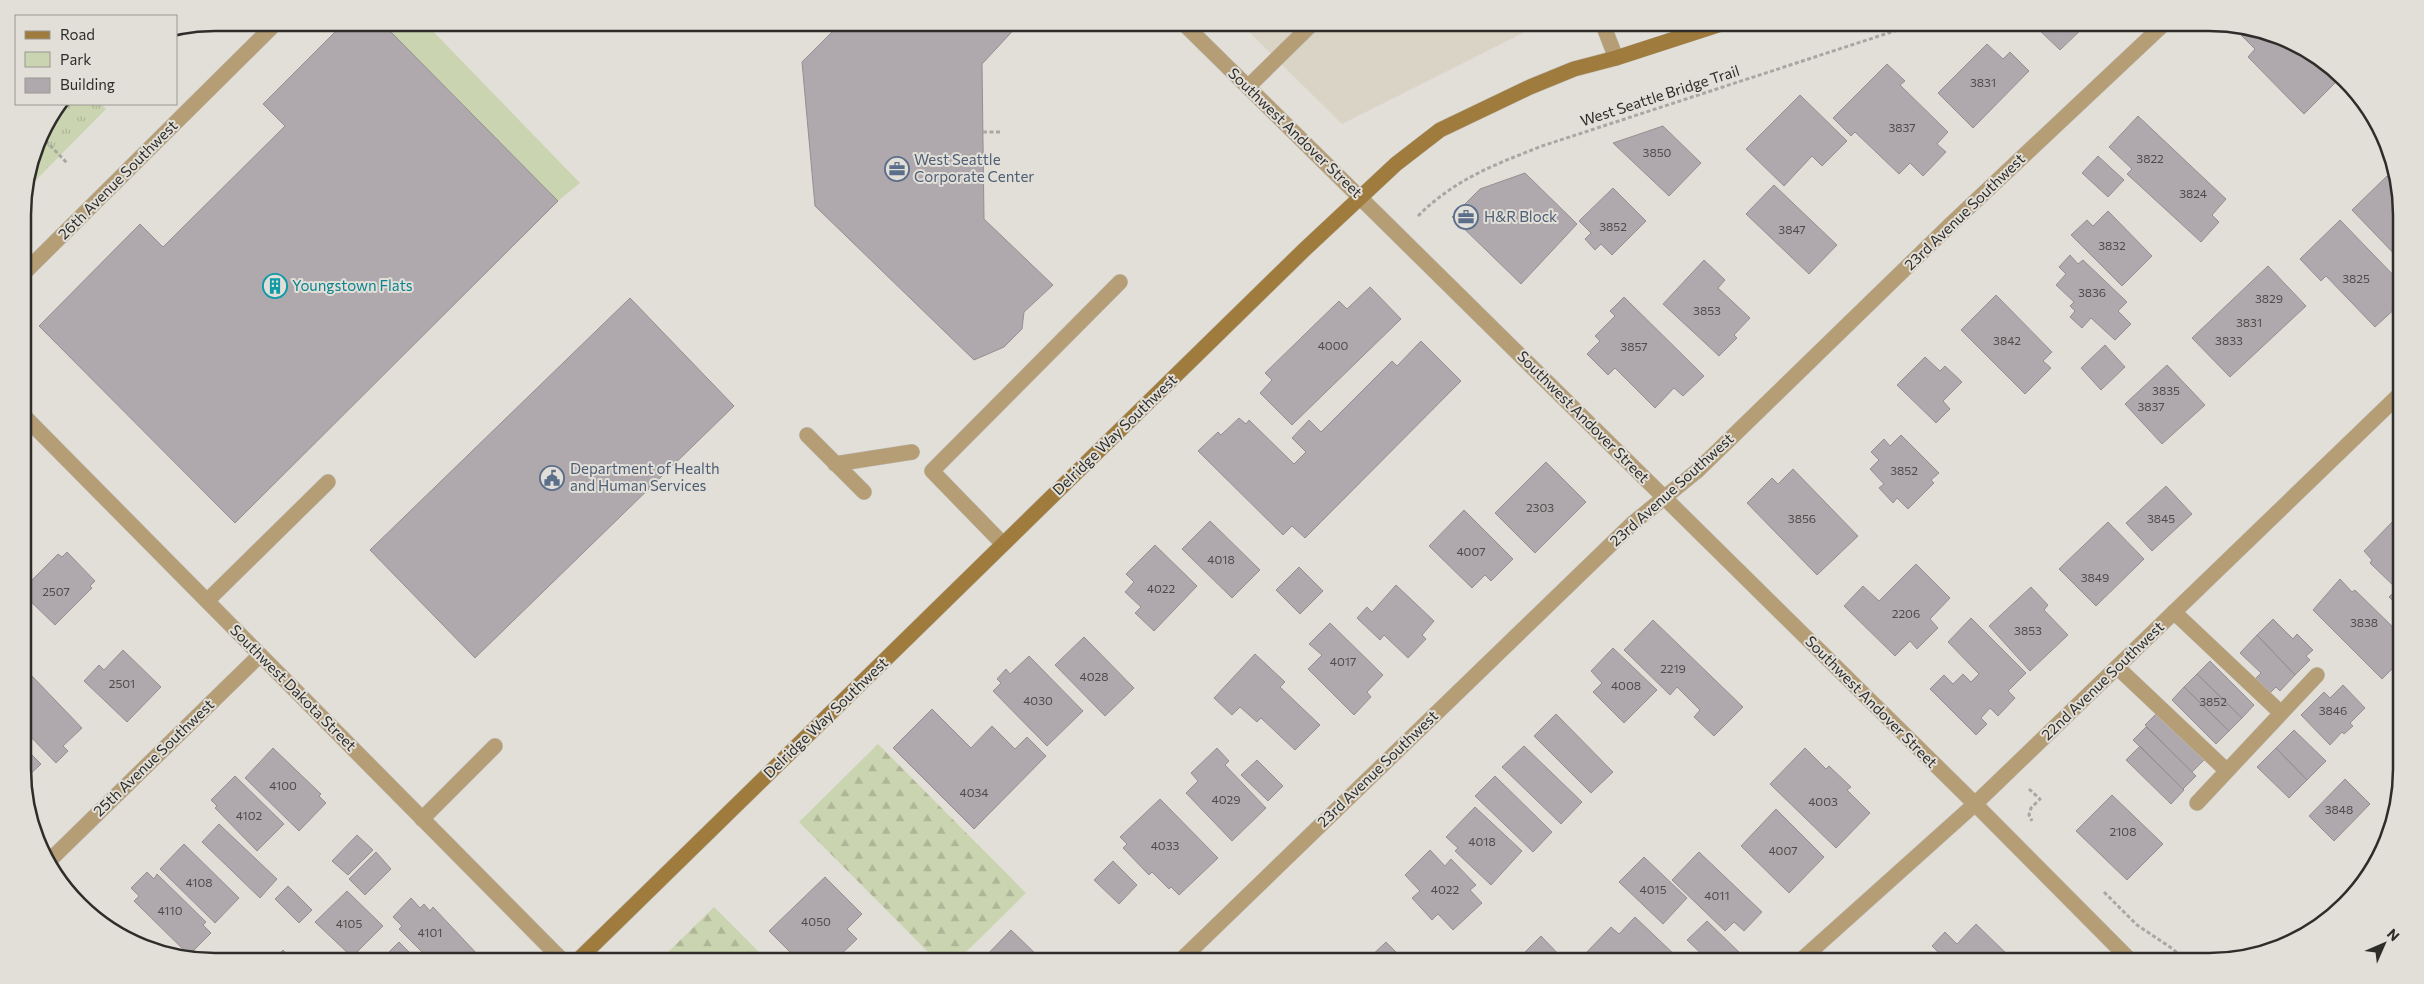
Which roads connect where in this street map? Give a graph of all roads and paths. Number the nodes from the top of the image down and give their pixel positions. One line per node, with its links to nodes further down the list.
1 (268, 31): 16 (street, 26th Avenue Southwest)
2 (1191, 31): 9 (street, Southwest Andover Street)
3 (1304, 31): 9 (street)
4 (1606, 31): 8 (street)
5 (1699, 31): 8 (main road, Delridge Way Southwest)
6 (1894, 31): 15 (path, West Seattle Bridge Trail)
7 (2156, 31): 25 (street, 23rd Avenue Southwest)
8 (1616, 58): 14 (main road, Delridge Way Southwest)
9 (1248, 87): 14 (street, Southwest Andover Street)
10 (983, 132): 11 (path)
11 (1001, 132)
12 (46, 142): 13 (path)
13 (67, 163)
14 (1360, 197): 25 (street, Southwest Andover Street); 26 (main road, Delridge Way Southwest)
15 (1418, 216)
16 (31, 266)
17 (1120, 282): 26 (street)
18 (2393, 401): 28 (street, 22nd Avenue Southwest)
19 (31, 423): 27 (street, Southwest Dakota Street)
20 (807, 436): 22 (street)
21 (912, 452): 22 (street)
22 (835, 464): 24 (street)
23 (328, 482): 27 (street)
24 (864, 492)
25 (1664, 498): 37 (street, Southwest Andover Street); 44 (street, 23rd Avenue Southwest)
26 (1003, 544): 43 (main road, Delridge Way Southwest)
27 (207, 601): 29 (street, Southwest Dakota Street)
28 (2174, 612): 30 (street, 22nd Avenue Southwest); 32 (street)
29 (260, 655): 38 (street, Southwest Dakota Street); 40 (street, 25th Avenue Southwest)
30 (2118, 667): 34 (street); 37 (street, 22nd Avenue Southwest)
31 (2317, 676): 32 (street)
32 (2282, 713): 34 (street)
33 (495, 746): 38 (street)
34 (2227, 771): 36 (street)
35 (2025, 784): 39 (path)
36 (2197, 803)
37 (1975, 804): 45 (street, 22nd Avenue Southwest); 46 (street, Southwest Andover Street)
38 (422, 819): 42 (street, Southwest Dakota Street)
39 (2033, 822)
40 (54, 857)
41 (2102, 890): 47 (path)
42 (555, 953)
43 (585, 953)
44 (1188, 953)
45 (1809, 953)
46 (2124, 953)
47 (2177, 953)

